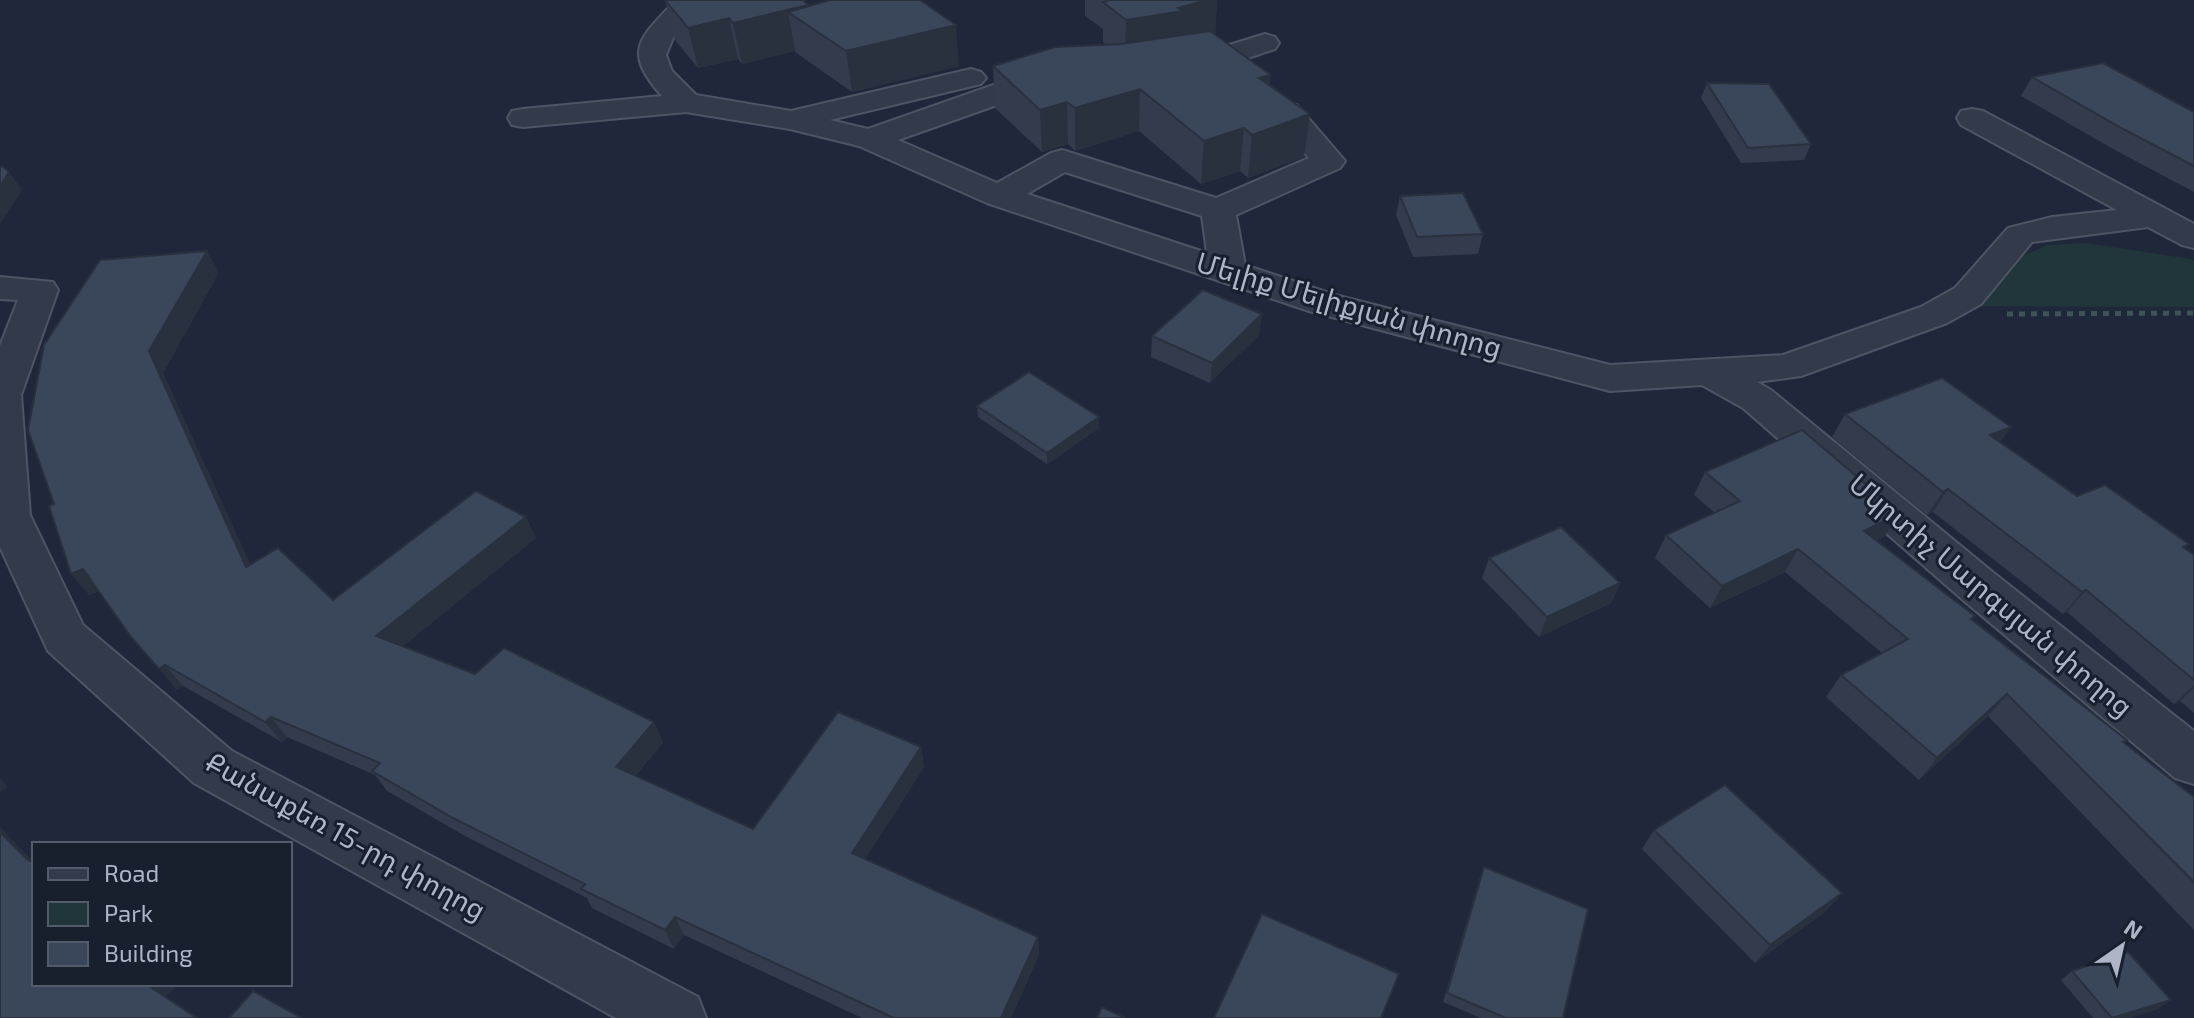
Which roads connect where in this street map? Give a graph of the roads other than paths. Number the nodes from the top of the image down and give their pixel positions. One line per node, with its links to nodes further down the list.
1 (685, 7): 6 (street)
2 (1265, 43): 3 (street)
3 (1148, 69)
4 (988, 74): 10 (street)
5 (1074, 75): 11 (street)
6 (686, 103): 8 (street, Մելիք Մելիքյան փողոց); 10 (street, Մելիք Մելիքյան փողոց)
7 (1286, 112): 13 (street)
8 (523, 118)
9 (1972, 118): 14 (street)
10 (790, 120): 11 (street, Մելիք Մելիքյան փողոց)
11 (870, 139): 12 (street, Մելիք Մելիքյան փողոց)
12 (999, 196): 13 (street); 16 (street, Մելիք Մելիքյան փողոց)
13 (1218, 210): 16 (street)
14 (2155, 216): 15 (street); 18 (street, Մելիք Մելիքյան փողոց)
15 (2194, 238)
16 (1228, 272): 18 (street, Մելիք Մելիքյան փողոց)
17 (20, 289): 20 (street, Քանաքեռ 15-րդ փողոց)
18 (1711, 373): 19 (street, Մկրտիչ Սարգսյան փողոց)
19 (2194, 762)
20 (676, 1018)

